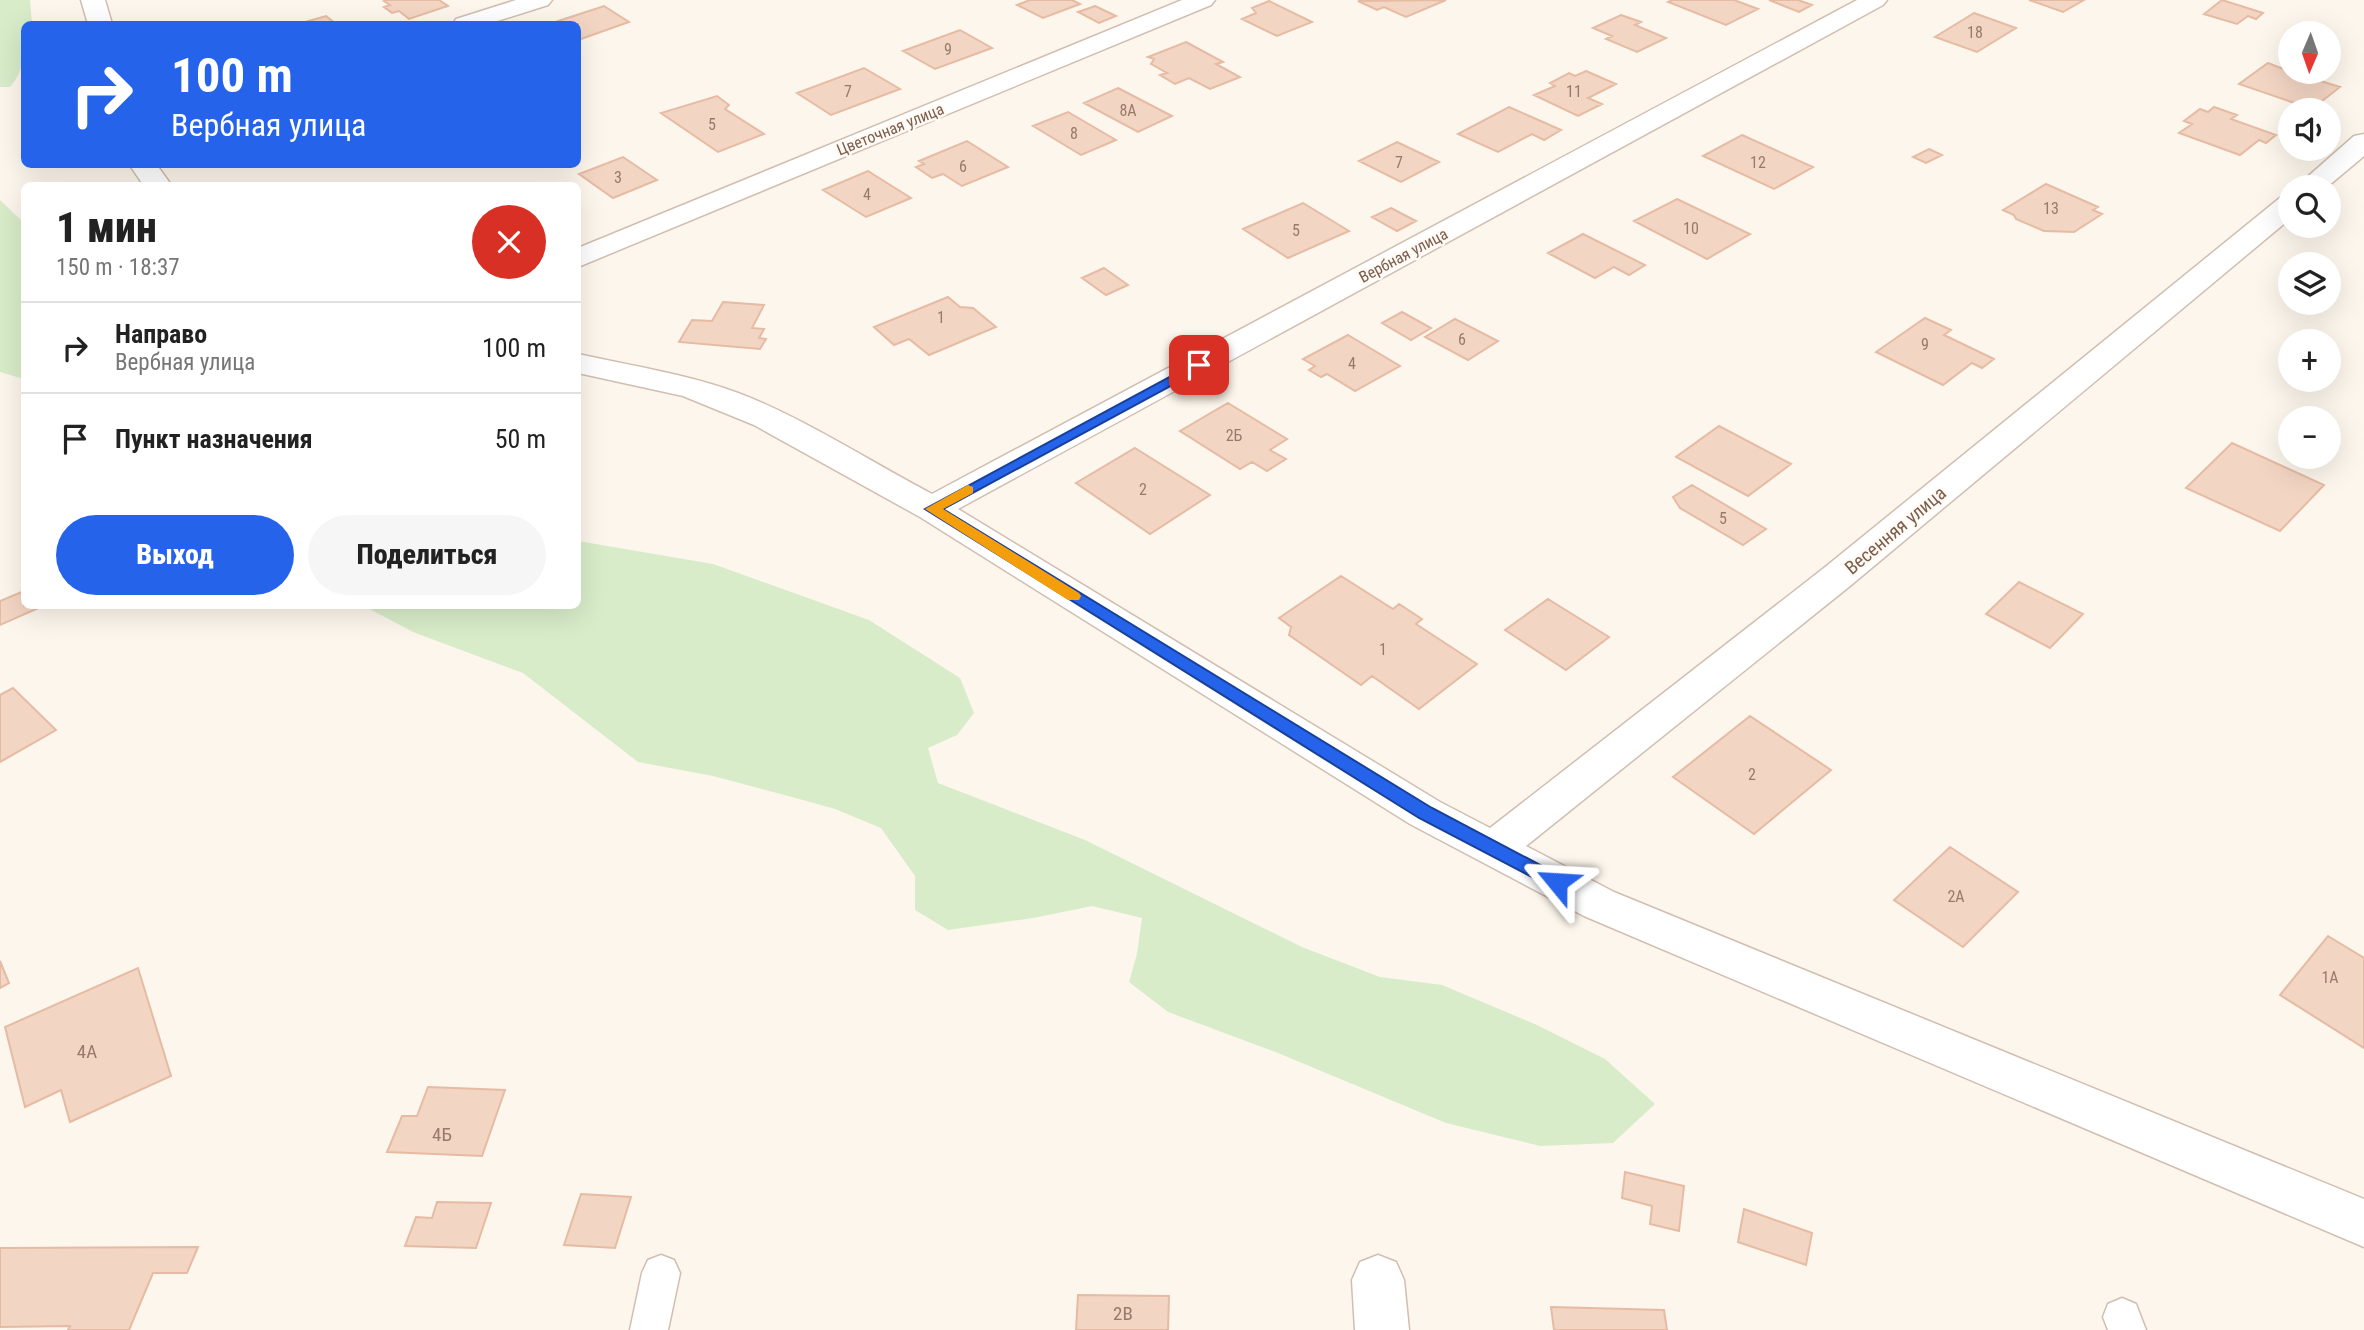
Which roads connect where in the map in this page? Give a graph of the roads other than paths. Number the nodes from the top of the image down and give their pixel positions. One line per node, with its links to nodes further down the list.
1 (93, 0): 5 (street)
2 (540, 0): 6 (street)
3 (1203, 0): 10 (street, Цветочная улица)
4 (1875, 0): 12 (street, Вербная улица)
5 (99, 21)
6 (474, 21)
7 (2364, 142): 8 (street)
8 (2324, 175)
9 (2278, 214): 13 (street, Весенняя улица)
10 (581, 257)
11 (581, 365): 12 (street)
12 (932, 509): 13 (street)
13 (1493, 849): 14 (street)
14 (2364, 1223)
15 (661, 1273): 17 (lane)
16 (1378, 1280): 18 (street)
17 (649, 1330)
18 (1382, 1330)

